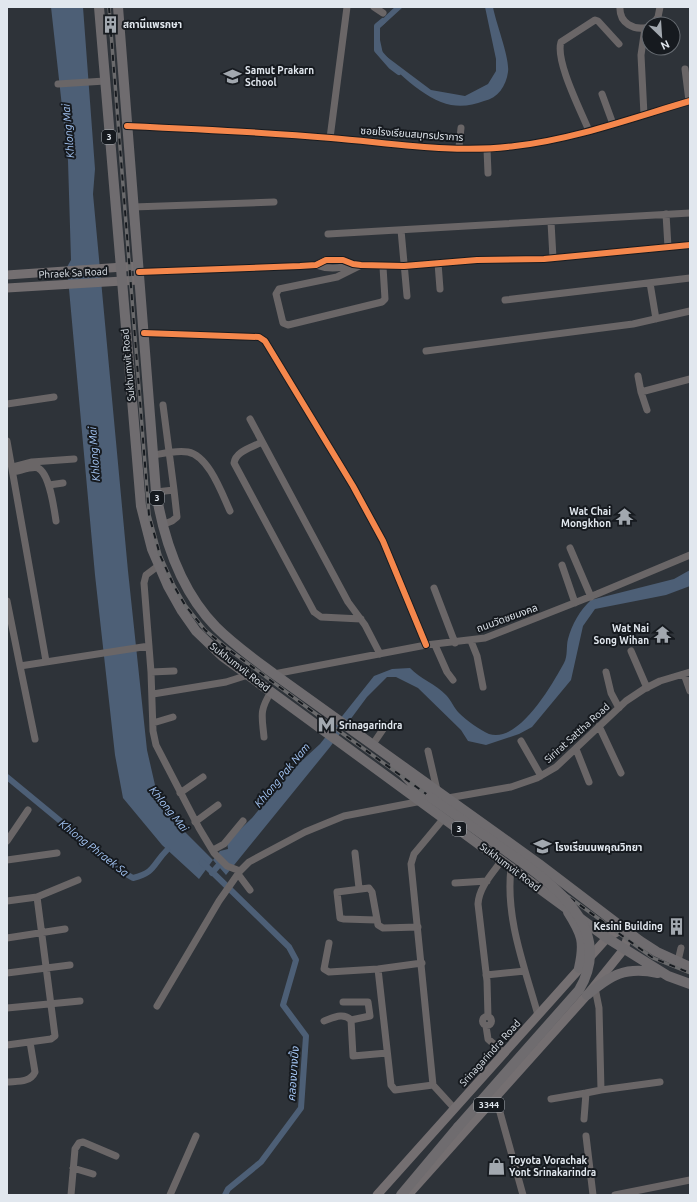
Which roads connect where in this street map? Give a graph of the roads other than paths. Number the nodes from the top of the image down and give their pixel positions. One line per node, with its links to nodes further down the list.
1 (99, 7): 11 (highway, Sukhumvit Road / 3)
2 (118, 7): 17 (highway, Sukhumvit Road / 3)
3 (347, 7): 20 (street)
4 (374, 7): 6 (street)
5 (620, 7): 7 (street)
6 (383, 14)
7 (641, 27)
8 (619, 44): 19 (street)
9 (641, 56): 15 (street)
10 (684, 69): 14 (street)
11 (105, 81): 12 (street); 26 (highway, Sukhumvit Road / 3)
12 (58, 84)
13 (602, 94): 16 (street)
14 (690, 101): 15 (street, ซอยโรงเรียนสมุทรปราการ)
15 (644, 115): 16 (street, ซอยโรงเรียนสมุทรปราการ)
16 (613, 124): 19 (street, ซอยโรงเรียนสมุทรปราการ)
17 (127, 126): 20 (street, ซอยโรงเรียนสมุทรปราการ); 25 (highway, Sukhumvit Road / 3)
18 (461, 128): 21 (street)
19 (589, 131): 22 (street, ซอยโรงเรียนสมุทรปราการ)
20 (330, 138): 21 (street, ซอยโรงเรียนสมุทรปราการ)
21 (459, 147): 22 (street, ซอยโรงเรียนสมุทรปราการ)
22 (487, 148): 23 (street)
23 (488, 173)
24 (274, 202): 25 (street)
25 (133, 207): 26 (highway); 40 (highway, Sukhumvit Road / 3)
26 (115, 209): 39 (highway, Sukhumvit Road / 3)
27 (690, 213): 28 (street)
28 (666, 214): 29 (street); 33 (street)
29 (551, 222): 30 (street); 34 (street)
30 (401, 230): 31 (street); 37 (street)
31 (328, 234)
32 (690, 245): 33 (street)
33 (668, 247): 34 (street)
34 (553, 258): 35 (street)
35 (438, 263): 37 (street); 46 (street)
36 (361, 265): 38 (street); 38 (street); 40 (street)
37 (404, 266): 38 (street); 47 (street)
38 (383, 267)
39 (120, 268): 40 (main road, Phraek Sa Road); 41 (main road, Phraek Sa Road); 43 (highway, Sukhumvit Road / 3)
40 (139, 273): 43 (main road, Phraek Sa Road); 51 (highway, Sukhumvit Road / 3)
41 (7, 275)
42 (690, 278): 44 (street)
43 (121, 281): 45 (main road, Phraek Sa Road); 77 (highway, Sukhumvit Road / 3)
44 (650, 283): 48 (street); 50 (street)
45 (7, 288)
46 (440, 289)
47 (407, 296)
48 (505, 300)
49 (690, 311): 50 (street)
50 (656, 319): 52 (street)
51 (144, 333): 64 (highway, Sukhumvit Road / 3); 86 (street)
52 (426, 351)
53 (638, 376): 55 (street)
54 (690, 379): 55 (street)
55 (641, 392): 59 (street)
56 (54, 397): 57 (street)
57 (7, 404)
58 (163, 405): 63 (street)
59 (647, 410)
60 (250, 419): 62 (street)
61 (7, 441): 66 (street)
62 (262, 442): 82 (street); 82 (street)
63 (169, 452): 64 (street); 69 (street); 71 (street)
64 (154, 455): 70 (highway, Sukhumvit Road / 3)
65 (74, 459): 66 (street)
66 (13, 470): 68 (street); 91 (street)
67 (64, 483): 68 (street)
68 (49, 485): 72 (street)
69 (174, 490): 70 (street); 73 (street)
70 (156, 492): 73 (highway, Sukhumvit Road / 3)
71 (230, 511)
72 (56, 521)
73 (162, 525): 97 (highway, Sukhumvit Road / 3)
74 (570, 548): 79 (street)
75 (690, 555): 79 (street, ถนนวัดชยมงคล)
76 (562, 565): 81 (street)
77 (158, 566): 88 (street); 98 (highway, Sukhumvit Road / 3)
78 (434, 588): 85 (street)
79 (591, 597): 81 (street, ถนนวัดชยมงคล)
80 (7, 601): 83 (street)
81 (575, 603): 84 (street, ถนนวัดชยมงคล)
82 (360, 619): 90 (street)
83 (10, 637): 92 (street)
84 (471, 641): 85 (street, ถนนวัดชยมงคล); 100 (street)
85 (456, 643): 87 (street, ถนนวัดชยมงคล)
86 (426, 645): 87 (street, ถนนวัดชยมงคล); 90 (street, ถนนวัดชยมงคล)
87 (435, 645): 99 (street)
88 (149, 646): 91 (street); 94 (street)
89 (631, 651): 101 (street)
90 (380, 654): 97 (street, ถนนวัดชยมงคล)
91 (46, 661): 92 (street)
92 (20, 666): 111 (street)
93 (174, 671): 94 (street)
94 (152, 672): 104 (street)
95 (606, 672): 105 (street)
96 (687, 673): 101 (street, Sirirat Sattha Road); 102 (street)
97 (274, 674): 113 (highway, Sukhumvit Road / 3)
98 (248, 675): 103 (highway, Sukhumvit Road / 3); 104 (street)
99 (453, 680)
100 (483, 687)
101 (647, 688): 105 (street, Sirirat Sattha Road)
102 (690, 691)
103 (271, 692): 110 (street); 121 (highway, Sukhumvit Road / 3)
104 (153, 694): 107 (street)
105 (619, 708): 109 (street, Sirirat Sattha Road)
106 (174, 717): 107 (street)
107 (153, 723): 120 (street)
108 (386, 725): 113 (street)
109 (600, 726): 114 (street, Sirirat Sattha Road); 116 (street)
110 (264, 737)
111 (35, 739)
112 (521, 741): 117 (street)
113 (373, 744): 121 (highway, Sukhumvit Road / 3)
114 (576, 749): 117 (street, Sirirat Sattha Road); 119 (street)
115 (428, 751): 121 (street)
116 (621, 773)
117 (540, 776): 122 (street, Sirirat Sattha Road)
118 (203, 777): 120 (street)
119 (589, 782)
120 (180, 793): 127 (street)
121 (430, 796): 122 (highway, Sukhumvit Road / 3); 125 (highway, Sukhumvit Road / 3); 135 (street); 202 (highway, bridge)
122 (448, 798): 143 (highway, Sukhumvit Road / 3)
123 (218, 805): 127 (street)
124 (28, 810): 128 (street)
125 (444, 818): 133 (highway, Sukhumvit Road / 3); 147 (street)
126 (243, 821): 129 (street)
127 (195, 822): 129 (street)
128 (7, 841)
129 (213, 851): 135 (street)
130 (57, 853): 132 (street)
131 (355, 853): 139 (street)
132 (7, 860)
133 (502, 860): 134 (highway, Sukhumvit Road / 3); 137 (street)
134 (511, 868): 144 (highway, Sukhumvit Road / 3); 163 (street)
135 (237, 873): 140 (street); 174 (street)
136 (78, 880): 141 (street)
137 (487, 881): 138 (street); 165 (street)
138 (455, 883)
139 (359, 888): 146 (street); 146 (street)
140 (250, 890)
141 (37, 897): 142 (street); 150 (street)
142 (7, 901)
143 (592, 903): 145 (highway); 149 (highway, Sukhumvit Road / 3)
144 (565, 907): 145 (highway, Sukhumvit Road / 3); 161 (highway)
145 (580, 918): 152 (highway, Sukhumvit Road / 3)
146 (376, 920): 147 (street)
147 (418, 927): 157 (street)
148 (65, 929): 150 (street)
149 (625, 931): 152 (main road, Srinagarindra Road / 3344); 155 (main road, 3344); 156 (highway, Sukhumvit Road / 3)
150 (42, 934): 151 (street); 160 (street)
151 (7, 938)
152 (606, 938): 155 (highway, Sukhumvit Road / 3); 161 (main road, Srinagarindra Road / 3344)
153 (329, 943): 162 (street)
154 (681, 948): 156 (street)
155 (624, 950): 166 (highway, Sukhumvit Road / 3); 169 (main road, 3344)
156 (678, 962): 159 (highway, Sukhumvit Road / 3); 166 (highway)
157 (422, 963): 162 (street); 186 (street)
158 (70, 965): 160 (street)
159 (690, 967)
160 (47, 968): 164 (street); 173 (street)
161 (579, 968): 170 (main road, Srinagarindra Road / 3344)
162 (378, 969): 182 (street)
163 (526, 971): 165 (street); 176 (street)
164 (7, 973)
165 (486, 975): 183 (street)
166 (668, 976): 167 (highway, Sukhumvit Road / 3); 168 (highway)
167 (690, 984)
168 (595, 988): 169 (highway); 187 (street)
169 (586, 995): 177 (main road, 3344)
170 (554, 998): 176 (main road, Srinagarindra Road / 3344); 177 (main road)
171 (80, 1001): 173 (street)
172 (343, 1002): 178 (street)
173 (52, 1003): 175 (street); 180 (street)
174 (157, 1006)
175 (7, 1008)
176 (538, 1015): 183 (main road, Srinagarindra Road / 3344)
177 (568, 1016): 189 (main road, 3344)
178 (351, 1020): 179 (street); 182 (street)
179 (324, 1021)
180 (30, 1042): 181 (street); 184 (street)
181 (7, 1045)
182 (387, 1053): 186 (street)
183 (504, 1053): 191 (main road, Srinagarindra Road / 3344)
184 (7, 1082)
185 (660, 1082): 187 (street)
186 (433, 1085): 191 (street)
187 (600, 1090): 188 (street)
188 (586, 1093): 190 (street); 192 (street)
189 (496, 1098): 203 (main road, 3344); 204 (street)
190 (551, 1099)
191 (454, 1108): 201 (main road, Srinagarindra Road / 3344)
192 (584, 1120)
193 (196, 1136): 200 (street)
194 (586, 1136): 205 (street)
195 (116, 1156): 196 (street)
196 (73, 1168): 197 (street); 199 (street)
197 (93, 1174)
198 (690, 1180): 206 (street)
199 (71, 1195)
200 (170, 1195)
201 (377, 1195)
202 (401, 1195)
203 (408, 1195)
204 (523, 1195)
205 (593, 1195)
206 (616, 1195)

